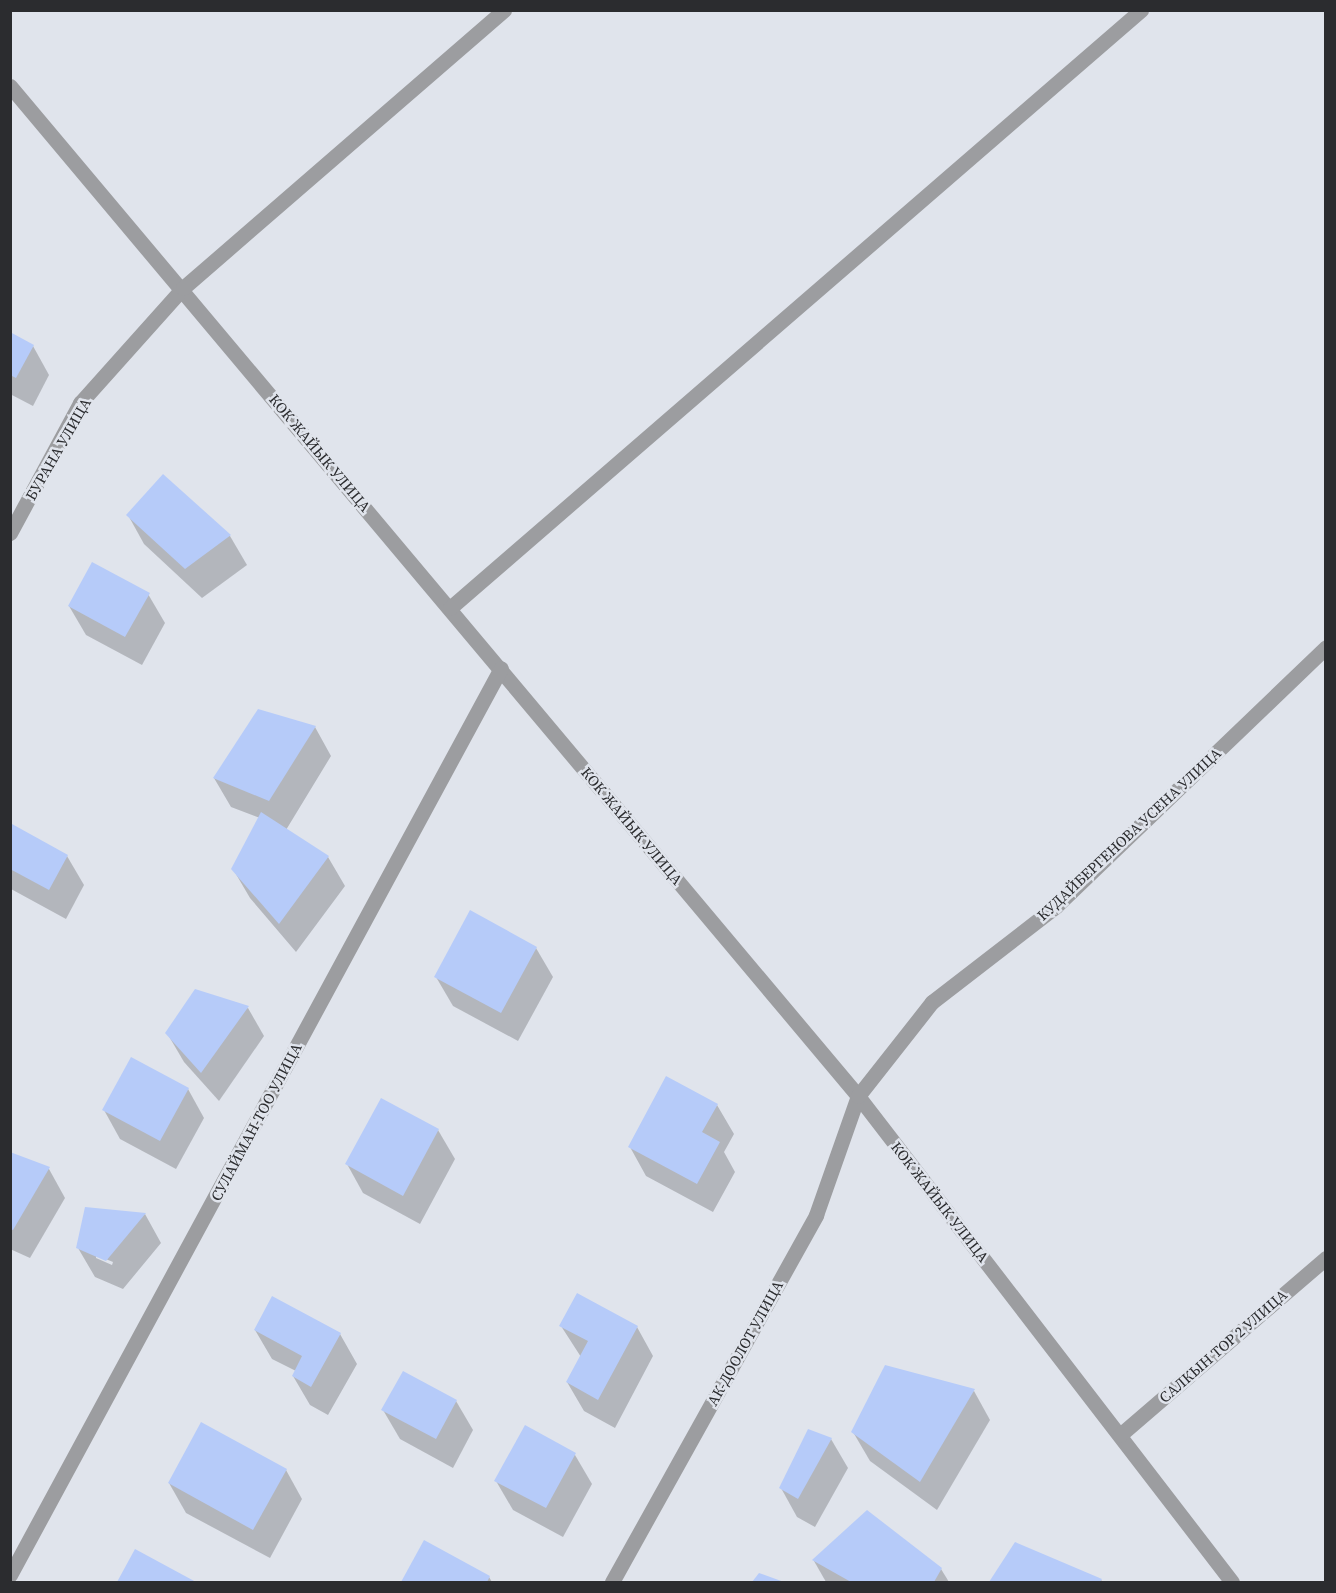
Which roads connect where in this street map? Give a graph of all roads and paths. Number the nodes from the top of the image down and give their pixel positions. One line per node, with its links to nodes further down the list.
1 (504, 10): 4 (street, БУРАНА УЛИЦА)
2 (1141, 10): 6 (street)
3 (10, 86): 4 (street, КОК ЖАЙЫК УЛИЦА)
4 (183, 288): 5 (street, БУРАНА УЛИЦА); 6 (street, КОК ЖАЙЫК УЛИЦА)
5 (10, 532)
6 (450, 608): 8 (street, КОК ЖАЙЫК УЛИЦА)
7 (1326, 647): 9 (street, КУДАЙБЕРГЕНОВА УСЕНА УЛИЦА)
8 (501, 668): 9 (street, КОК ЖАЙЫК УЛИЦА); 12 (street, СУЛАЙМАН-ТОО УЛИЦА)
9 (858, 1096): 11 (street, КОК ЖАЙЫК УЛИЦА); 13 (street, АК-ДООЛОТ УЛИЦА)
10 (1326, 1258): 11 (street, САЛКЫН ТОР 2 УЛИЦА)
11 (1120, 1435): 14 (street, КОК ЖАЙЫК УЛИЦА)
12 (10, 1575)
13 (612, 1582)
14 (1233, 1582)

